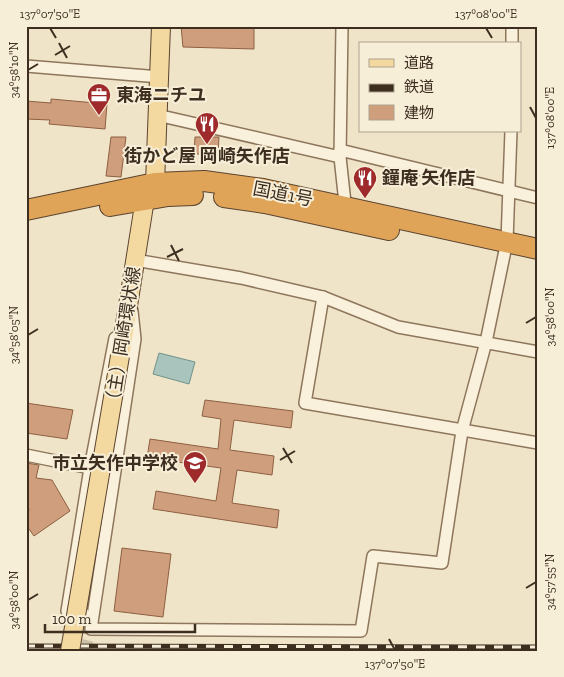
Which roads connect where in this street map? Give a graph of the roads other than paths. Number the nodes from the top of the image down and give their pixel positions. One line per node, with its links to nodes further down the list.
1 (161, 26): 6 (main road, （主）岡崎環状線)
2 (342, 26): 9 (street)
3 (512, 26): 4 (street)
4 (512, 42)
5 (26, 66): 6 (street)
6 (160, 76): 7 (main road, （主）岡崎環状線)
7 (157, 115): 9 (street); 10 (main road, （主）岡崎環状線)
8 (511, 132): 11 (street)
9 (340, 153): 11 (street); 14 (street)
10 (150, 191): 13 (highway, 国道1号); 14 (highway, 国道1号); 15 (highway, 国道1号); 18 (main road, （主）岡崎環状線)
11 (508, 192): 12 (street); 16 (street)
12 (538, 198)
13 (26, 210)
14 (346, 214): 16 (highway, 国道1号)
15 (26, 224)
16 (506, 246): 17 (highway, 国道1号); 19 (highway, 国道1号); 22 (street)
17 (538, 249)
18 (135, 260): 20 (main road, （主）岡崎環状線); 21 (street)
19 (538, 261)
20 (129, 292): 27 (street); 28 (street); 29 (main road, （主）岡崎環状線, bridge)
21 (323, 297): 22 (street); 24 (street)
22 (486, 342): 23 (street); 24 (street)
23 (538, 352)
24 (462, 431): 25 (street); 28 (street)
25 (538, 443)
26 (26, 455): 27 (street)
27 (90, 468): 28 (street)
28 (93, 615)
29 (70, 651)

